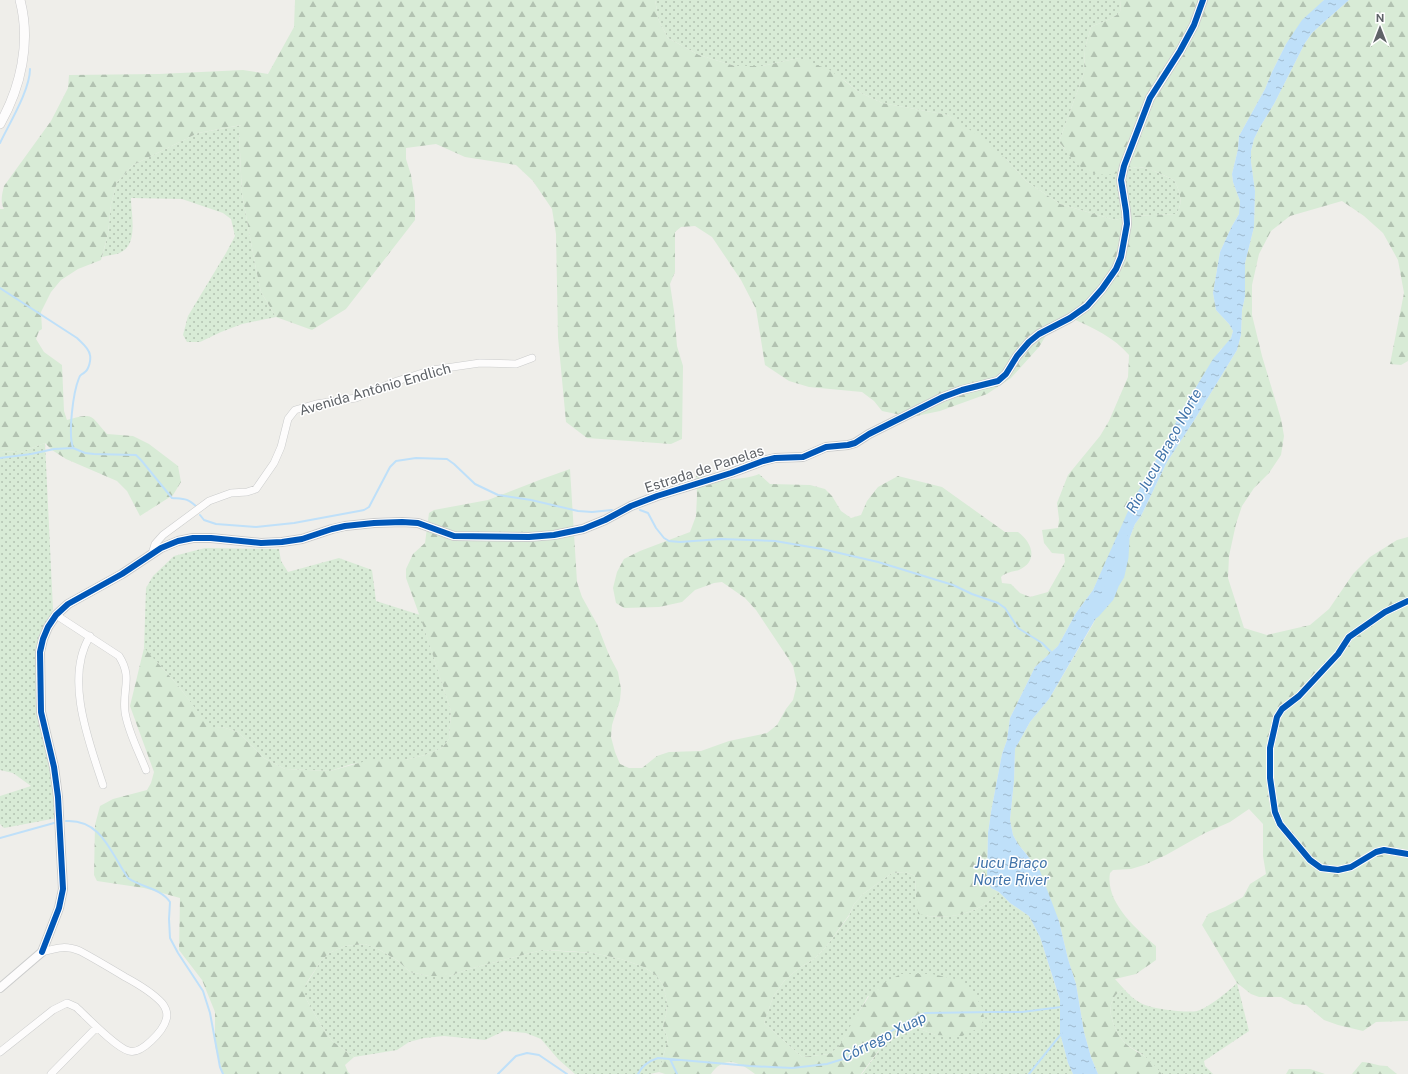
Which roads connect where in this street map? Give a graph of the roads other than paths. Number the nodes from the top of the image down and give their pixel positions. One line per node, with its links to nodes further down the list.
1 (20, 0): 3 (main road)
2 (1203, 0): 5 (street, Estrada de Panelas)
3 (0, 124)
4 (532, 358): 5 (street, Avenida Antônio Endlich)
5 (152, 554): 7 (street, Avenida Antônio Endlich)
6 (1408, 601): 11 (street)
7 (56, 615): 8 (street); 12 (street, Avenida Antônio Endlich)
8 (90, 636): 9 (street); 10 (street)
9 (146, 770)
10 (103, 785)
11 (1408, 854)
12 (42, 952): 13 (street); 14 (street)
13 (0, 988)
14 (97, 1027): 15 (street); 16 (street)
15 (0, 1052)
16 (50, 1074)

